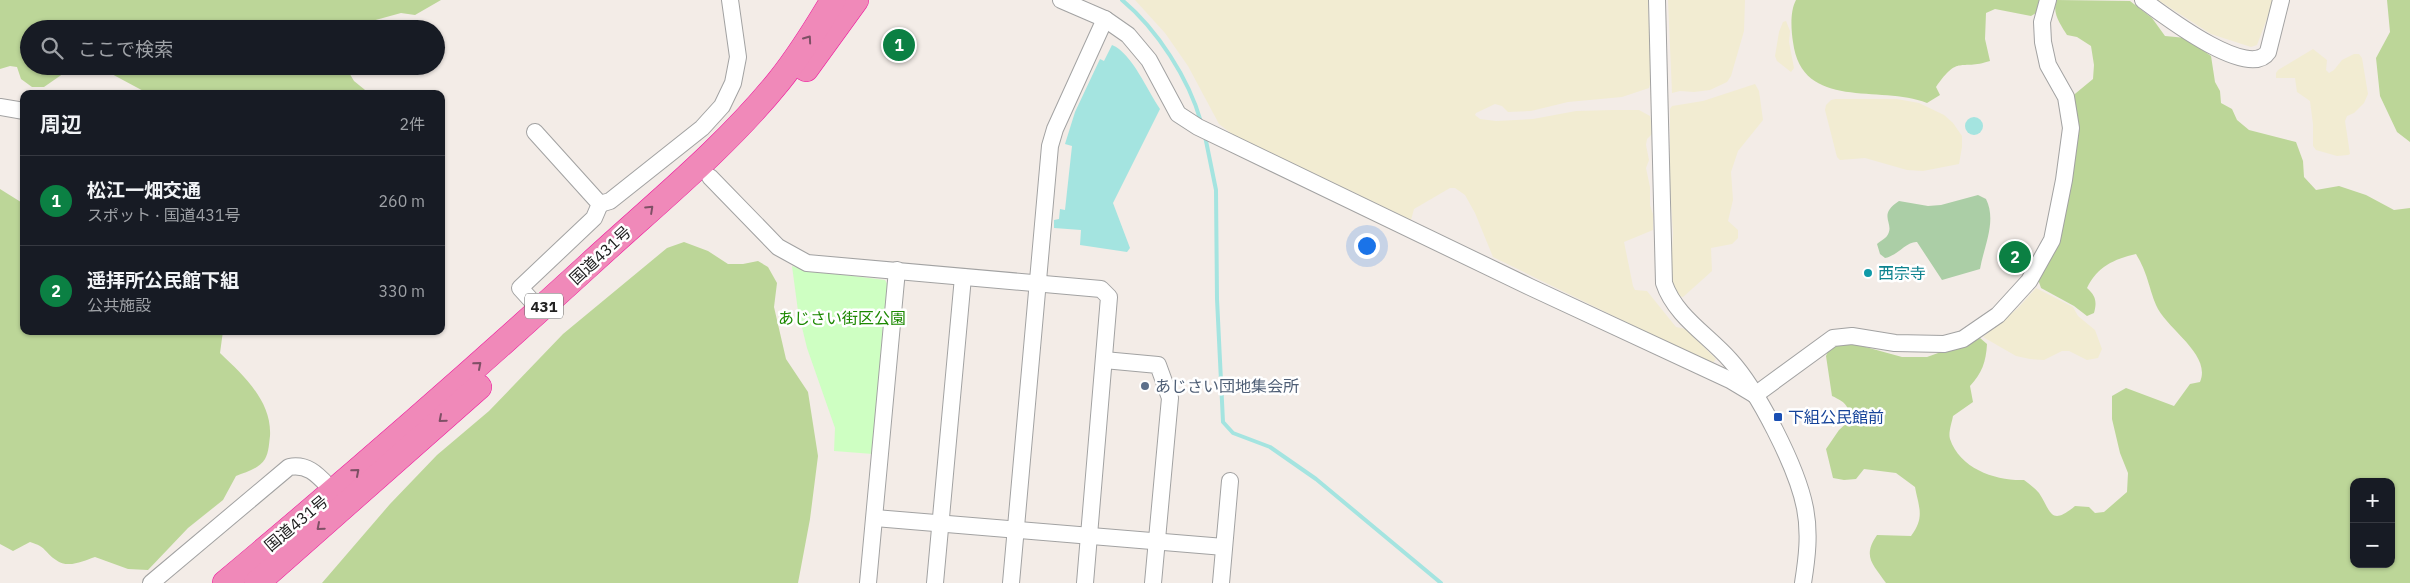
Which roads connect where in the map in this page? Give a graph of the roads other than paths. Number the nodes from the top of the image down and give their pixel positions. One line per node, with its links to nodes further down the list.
1 (730, 0): 14 (street)
2 (833, 0): 18 (highway, 国道431号 / 431, one-way to 2)
3 (856, 0): 13 (highway, 国道431号 / 431)
4 (1061, 0): 9 (street)
5 (1657, 0): 20 (street)
6 (2048, 0): 20 (street)
7 (2143, 0): 8 (street)
8 (2281, 0)
9 (1105, 19): 17 (street); 20 (street)
10 (0, 107): 11 (street)
11 (20, 110)
12 (535, 132): 14 (street)
13 (710, 177): 15 (street); 31 (highway, 国道431号 / 431, one-way to 31)
14 (600, 204): 18 (street)
15 (897, 270): 16 (street); 23 (street)
16 (963, 276): 17 (street); 24 (street)
17 (1037, 282): 19 (street); 25 (street)
18 (540, 310): 22 (highway, 国道431号 / 431, one-way to 18)
19 (1104, 360): 26 (street); 27 (street)
20 (1756, 395): 38 (street)
21 (1230, 481): 28 (street)
22 (334, 492): 29 (street); 30 (highway, 国道431号 / 431)
23 (875, 518): 24 (street); 32 (street)
24 (940, 523): 25 (street); 33 (street)
25 (1015, 529): 26 (street); 34 (street)
26 (1089, 535): 27 (street); 35 (street)
27 (1157, 541): 28 (street); 36 (street)
28 (1224, 547): 37 (street)
29 (151, 583)
30 (225, 583)
31 (257, 583)
32 (868, 583)
33 (935, 583)
34 (1011, 583)
35 (1085, 583)
36 (1153, 583)
37 (1221, 583)
38 (1803, 583)

